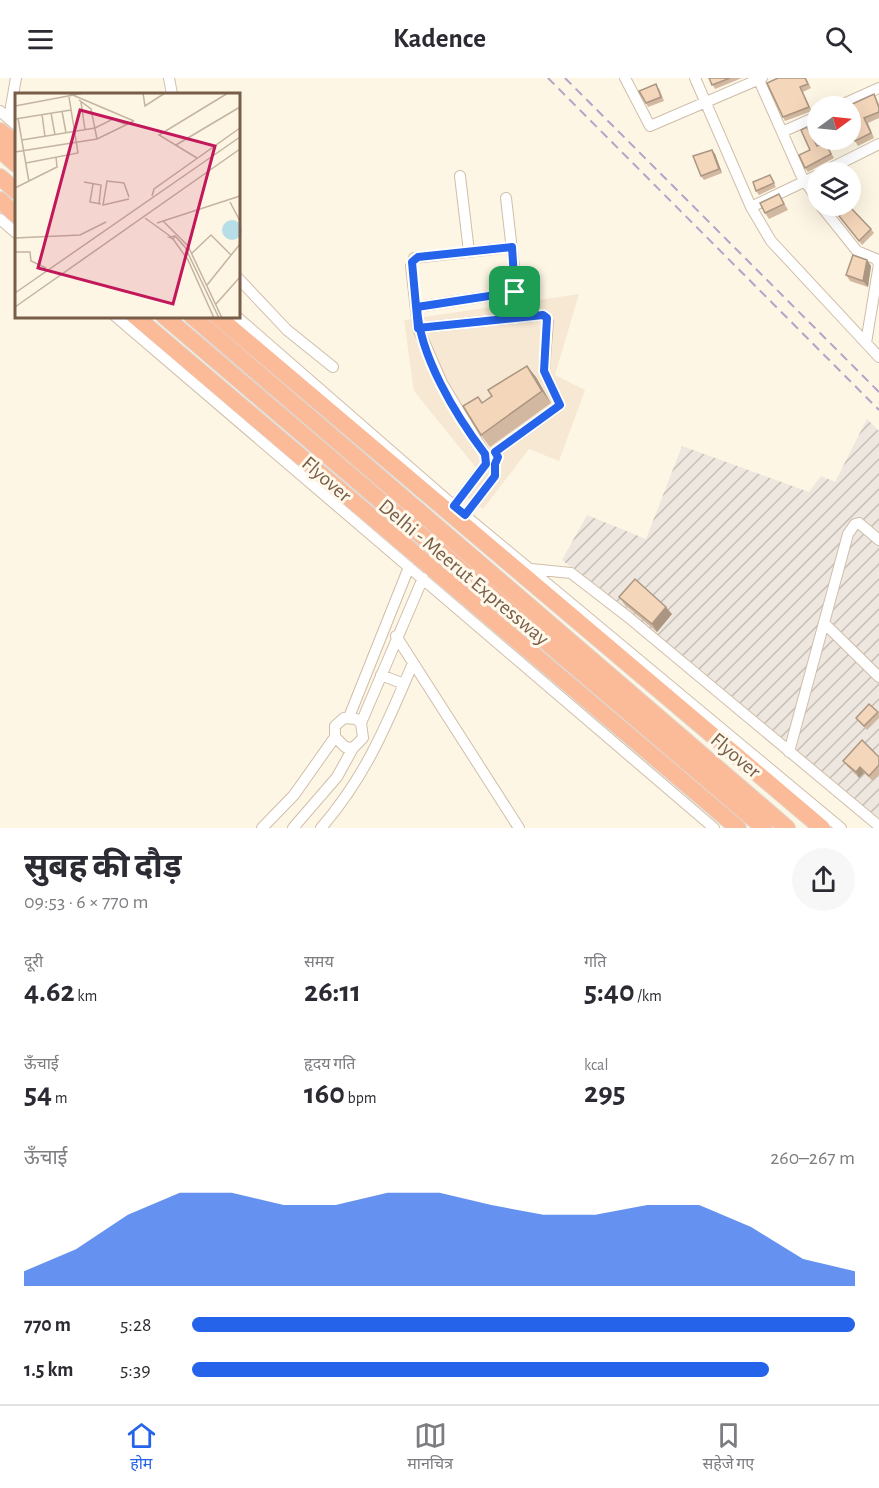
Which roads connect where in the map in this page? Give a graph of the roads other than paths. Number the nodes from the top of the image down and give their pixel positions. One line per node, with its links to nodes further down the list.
1 (16, 78): 10 (street)
2 (168, 78): 7 (street)
3 (625, 78): 9 (street)
4 (695, 78): 9 (street)
5 (760, 78): 9 (street); 12 (street)
6 (879, 88): 8 (street)
7 (172, 93)
8 (861, 96)
9 (705, 103): 25 (street)
10 (6, 121): 13 (highway)
11 (807, 121): 12 (street)
12 (782, 132): 20 (street)
13 (15, 142)
14 (879, 144): 16 (street)
15 (0, 150): 17 (highway)
16 (843, 162)
17 (15, 163)
18 (460, 176): 31 (street)
19 (0, 177): 22 (highway)
20 (805, 182): 21 (street); 25 (street)
21 (807, 185)
22 (15, 190)
23 (506, 198): 30 (street)
24 (0, 200): 26 (highway)
25 (751, 207): 41 (street)
26 (15, 214)
27 (829, 216): 41 (street)
28 (0, 219): 29 (street)
29 (15, 232)
30 (512, 247): 31 (street); 33 (street)
31 (469, 252): 33 (street)
32 (240, 280): 43 (street)
33 (417, 307): 40 (street)
34 (118, 318): 46 (street)
35 (137, 318): 46 (highway, Flyover)
36 (166, 318): 73 (highway, Delhi - Meerut Expressway)
37 (194, 318): 74 (highway, Delhi - Meerut Expressway)
38 (220, 318): 44 (highway)
39 (238, 318): 44 (street)
40 (418, 328): 45 (street); 45 (street)
41 (866, 343): 42 (street)
42 (879, 357)
43 (333, 367)
44 (331, 406): 47 (highway, Flyover)
45 (490, 458): 48 (street); 49 (street)
46 (327, 488): 51 (street); 72 (highway, Flyover)
47 (430, 491): 48 (street); 66 (highway, Flyover)
48 (454, 506): 49 (street)
49 (465, 515): 52 (street)
50 (879, 540): 54 (street)
51 (409, 567): 53 (street); 60 (street)
52 (531, 569): 64 (street); 66 (street)
53 (423, 578): 55 (street); 71 (street)
54 (824, 623): 58 (street); 64 (street)
55 (396, 636): 56 (street); 57 (street)
56 (413, 663): 59 (street); 70 (street)
57 (381, 675): 59 (street); 61 (street)
58 (879, 677)
59 (404, 684): 69 (street)
60 (350, 717): 61 (street); 62 (street)
61 (361, 723): 63 (street)
62 (334, 738): 63 (street); 67 (street)
63 (353, 748): 68 (street)
64 (789, 752): 65 (street)
65 (879, 826)
66 (833, 827)
67 (262, 828)
68 (293, 828)
69 (321, 828)
70 (519, 828)
71 (714, 828)
72 (738, 828)
73 (764, 828)
74 (787, 828)

